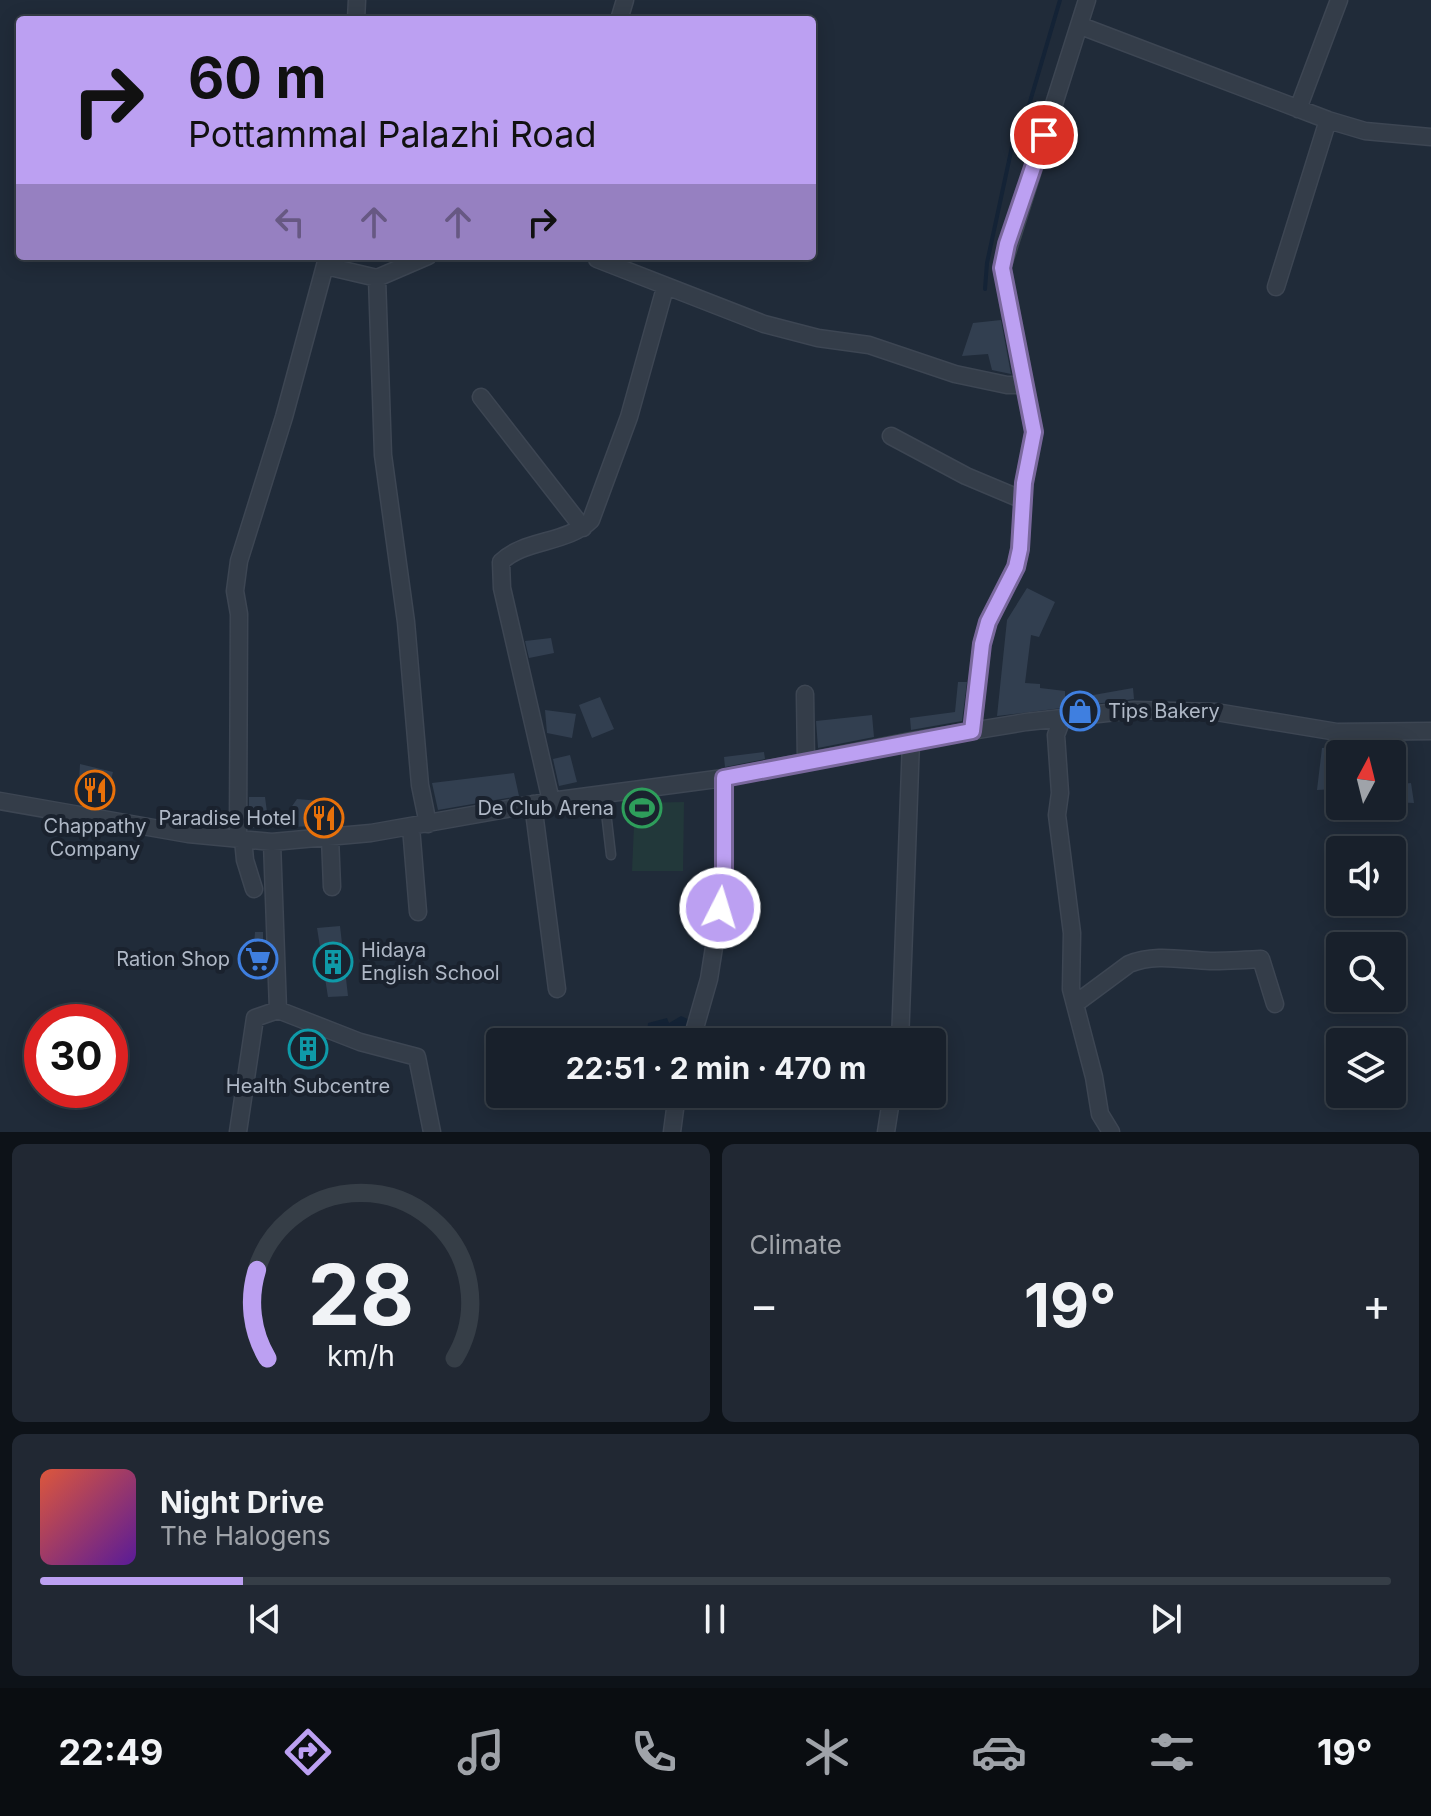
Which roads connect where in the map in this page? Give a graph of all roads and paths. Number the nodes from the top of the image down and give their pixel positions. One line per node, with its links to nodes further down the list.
1 (1087, 0): 3 (street)
2 (1339, 0): 4 (street)
3 (1081, 26): 4 (street); 13 (street)
4 (1298, 109): 5 (street)
5 (1328, 120): 6 (street); 11 (street)
6 (1431, 137)
7 (419, 260): 10 (street)
8 (603, 260): 12 (street)
9 (326, 261): 10 (street); 33 (street)
10 (377, 278): 30 (street)
11 (1276, 287)
12 (665, 288): 13 (street); 17 (street)
13 (1025, 385): 16 (street)
14 (481, 397): 17 (street)
15 (891, 436): 16 (street)
16 (1023, 500): 20 (street)
17 (583, 528): 28 (street)
18 (805, 694): 23 (street)
19 (1062, 719): 20 (street); 21 (street); 40 (street)
20 (972, 731): 22 (street)
21 (1431, 731)
22 (911, 741): 23 (street); 44 (street)
23 (806, 761): 24 (street)
24 (724, 778): 26 (street); 43 (street)
25 (426, 779): 30 (lane)
26 (604, 795): 28 (street); 35 (lane)
27 (0, 801): 33 (street)
28 (551, 801): 29 (street)
29 (533, 804): 30 (street); 39 (street)
30 (431, 823): 31 (street)
31 (411, 827): 32 (street); 38 (street)
32 (330, 837): 34 (street); 36 (street)
33 (240, 839): 34 (street); 37 (street)
34 (272, 842): 42 (street)
35 (611, 855)
36 (332, 887)
37 (254, 889)
38 (418, 912)
39 (557, 989)
40 (1075, 1004): 41 (street); 51 (street)
41 (1275, 1004)
42 (278, 1010): 47 (street); 48 (street)
43 (695, 1028)
44 (901, 1028)
45 (675, 1108): 49 (street)
46 (890, 1108): 50 (street)
47 (238, 1132)
48 (432, 1132)
49 (672, 1132)
50 (886, 1132)
51 (1111, 1132)

